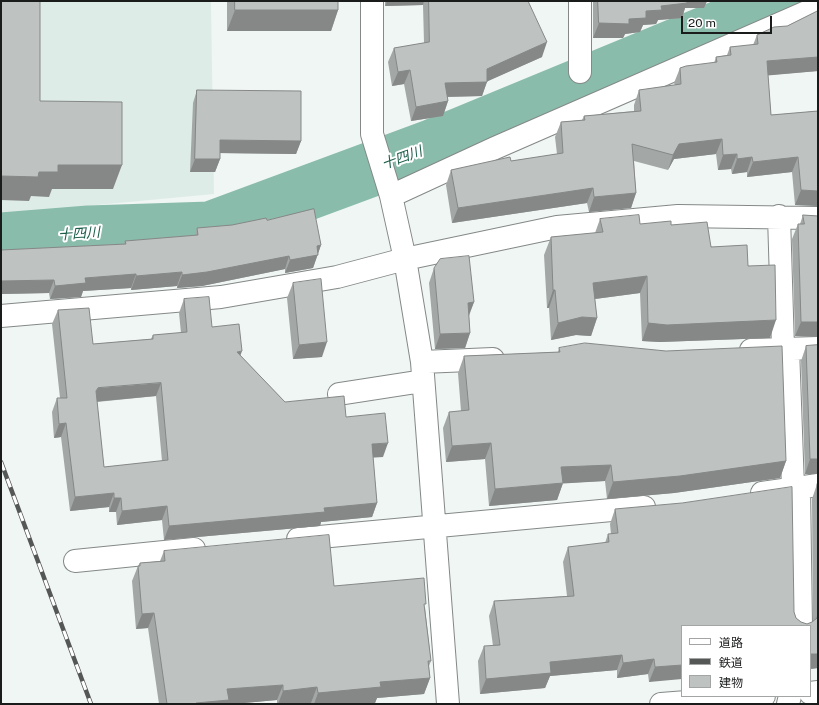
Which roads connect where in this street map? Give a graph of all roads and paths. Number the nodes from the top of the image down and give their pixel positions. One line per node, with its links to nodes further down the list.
1 (372, 1): 5 (street)
2 (580, 1): 4 (street)
3 (818, 7): 5 (street)
4 (580, 72)
5 (390, 193): 8 (street)
6 (779, 216): 7 (street); 8 (street); 10 (street)
7 (818, 218)
8 (405, 259): 9 (street); 14 (street)
9 (1, 316)
10 (786, 348): 11 (street); 12 (street); 16 (street)
11 (818, 348)
12 (729, 351)
13 (516, 358): 14 (street)
14 (422, 372): 15 (street); 19 (street)
15 (339, 394)
16 (803, 487): 17 (street); 23 (street)
17 (746, 495)
18 (667, 505): 19 (street)
19 (433, 526): 20 (street); 25 (street)
20 (282, 541)
21 (210, 548): 22 (street)
22 (75, 561)
23 (801, 625)
24 (751, 697): 26 (street)
25 (448, 704)
26 (661, 704)

